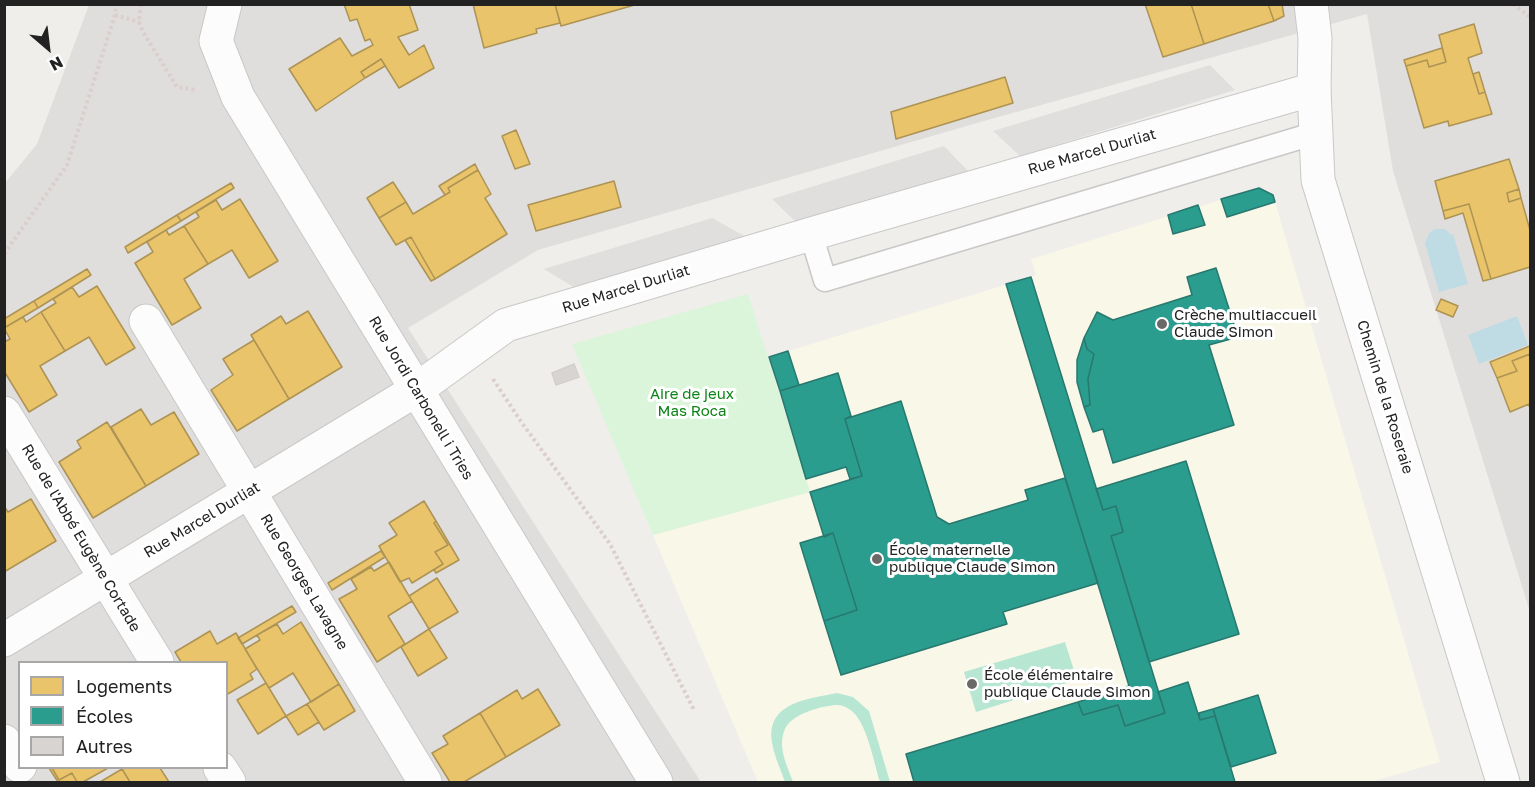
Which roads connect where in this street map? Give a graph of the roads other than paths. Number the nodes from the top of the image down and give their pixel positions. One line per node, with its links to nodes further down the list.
1 (225, 4): 7 (street, Rue Jordi Carbonell i Tries)
2 (1311, 4): 3 (street, Chemin de la Roseraie)
3 (1314, 88): 4 (street, Chemin de la Roseraie); 5 (street, Rue Marcel Durliat)
4 (1316, 133): 5 (lane); 21 (street, Chemin de la Roseraie)
5 (811, 234): 7 (street, Rue Marcel Durliat)
6 (146, 321): 9 (street, Rue Georges Lavagne)
7 (416, 390): 9 (street, Rue Marcel Durliat); 20 (street, Rue Jordi Carbonell i Tries)
8 (4, 413): 10 (street, Rue de l'Abbé Eugène Cortade)
9 (249, 491): 10 (street, Rue Marcel Durliat); 19 (street, Rue Georges Lavagne)
10 (106, 578): 11 (street, Rue Marcel Durliat); 12 (street, Rue de l'Abbé Eugène Cortade)
11 (4, 640)
12 (156, 661)
13 (4, 741): 14 (street)
14 (18, 764)
15 (21, 769): 17 (street)
16 (221, 769): 18 (street)
17 (30, 783)
18 (229, 783)
19 (425, 783)
20 (656, 783)
21 (1503, 783)

